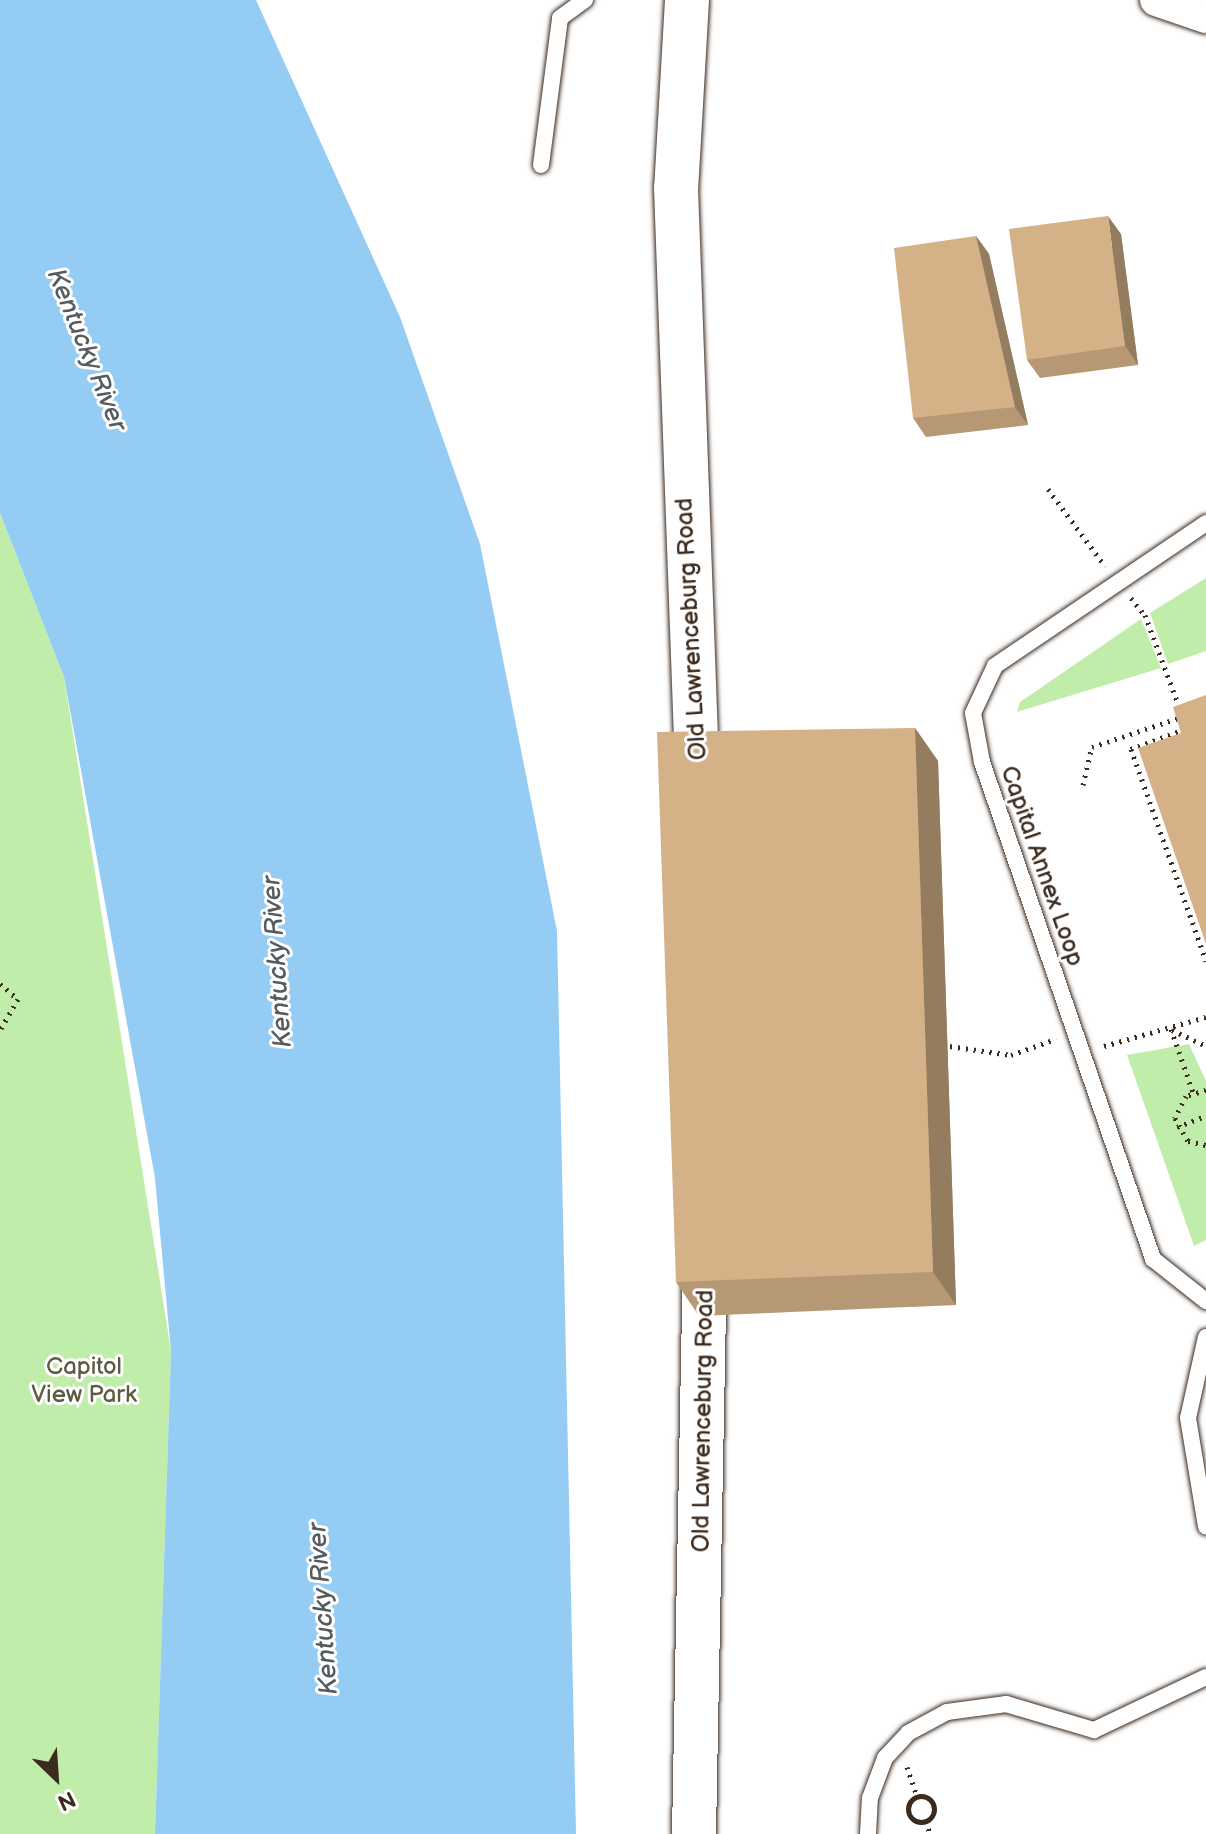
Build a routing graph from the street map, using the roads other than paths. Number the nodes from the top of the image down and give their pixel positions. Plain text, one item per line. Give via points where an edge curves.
1 (585, 0) edge
2 (668, 0) edge
3 (687, 0) edge
4 (1156, 0) edge
5 (1206, 17) edge
6 (541, 165) dead end
7 (1206, 523) edge
8 (699, 834) edge
9 (704, 1210) edge
10 (1206, 1301) edge
11 (1206, 1337) edge
12 (1206, 1527) edge
13 (1206, 1677) edge
14 (694, 1834) edge
15 (868, 1834) edge

1 - 6 lane via 560,18
2 - 3 lane
3 - 8 main road, Old Lawrenceburg Road via 676,188
4 - 5 street
7 - 10 lane, Capital Annex Loop via 995,666 973,713 982,762 1153,1259
9 - 14 main road, Old Lawrenceburg Road
11 - 12 lane via 1188,1418
13 - 15 lane via 1094,1730 1006,1704 947,1712 908,1733 885,1758

